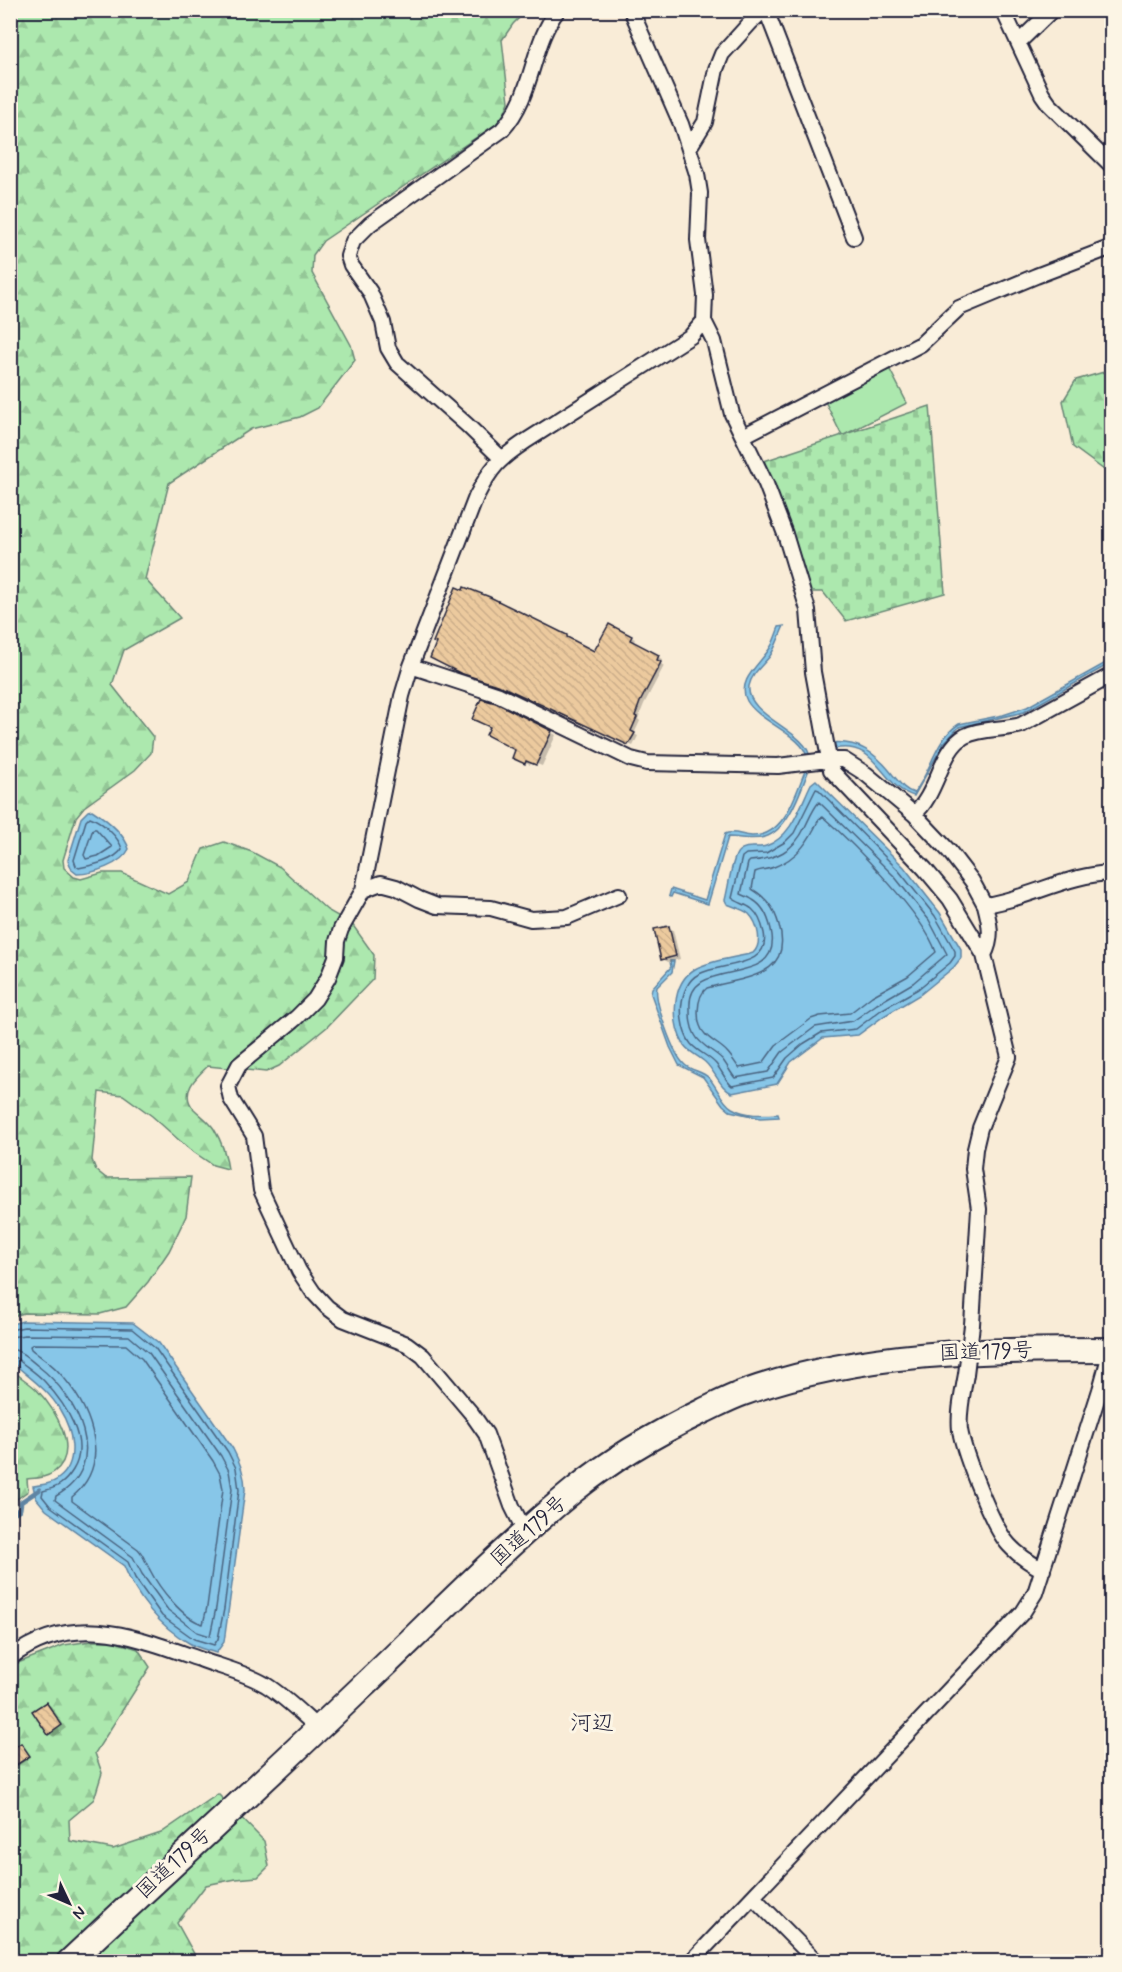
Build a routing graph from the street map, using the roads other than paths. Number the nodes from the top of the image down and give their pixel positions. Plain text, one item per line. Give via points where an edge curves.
1 (558, 10) edge
2 (630, 10) edge
3 (765, 10) edge
4 (1003, 10) edge
5 (1052, 10) edge
6 (1019, 42) junction
7 (689, 148) junction
8 (1112, 166) edge
9 (854, 237) dead end
10 (1112, 247) edge
11 (704, 321) junction
12 (743, 436) junction
13 (501, 458) junction
14 (411, 666) junction
15 (1112, 675) edge
16 (827, 760) junction
17 (914, 814) junction
18 (1112, 873) edge
19 (363, 891) junction
20 (619, 895) dead end
21 (985, 905) junction
22 (984, 955) junction
23 (1111, 1350) edge
24 (525, 1532) junction
25 (1043, 1570) junction
26 (10, 1658) edge
27 (319, 1729) junction
28 (753, 1897) junction
29 (69, 1962) edge
30 (691, 1962) edge
31 (817, 1962) edge

1 - 13 street via 540,44 532,74 512,118 502,130 370,224 353,241 348,255 370,292 383,322 388,348 397,363
2 - 7 street
3 - 7 street via 722,54 705,122
3 - 9 street
4 - 6 street
5 - 6 street
6 - 8 street via 1049,104
7 - 11 street via 700,193 698,240
10 - 12 street via 959,308 921,344
11 - 12 street via 714,341 732,414
11 - 13 street via 691,336
12 - 16 street via 782,526 808,610
13 - 14 street via 488,472 476,497
14 - 16 street via 499,695 647,764 778,766
14 - 19 street
15 - 17 street via 1021,724 964,737 954,747 931,794
16 - 17 street via 844,760 854,765
16 - 22 street via 831,770 950,899
17 - 21 street via 949,851
18 - 21 street via 1093,873
19 - 20 street via 381,883 437,906 491,908 531,919 567,916
19 - 24 street via 341,928 336,957 315,999 239,1065 228,1086 231,1099 254,1136 261,1190 313,1292 343,1319 407,1344 423,1356 486,1434
21 - 22 street via 991,927
22 - 25 street, bridge via 1009,1057 975,1149 979,1209 960,1430 996,1527 1026,1561
23 - 24 highway, 国道179号 via 952,1352 879,1359 812,1372 741,1393 615,1460
23 - 25 street
24 - 27 highway, 国道179号
25 - 28 street via 1023,1612
26 - 27 street via 26,1646 60,1635 88,1630 114,1632 233,1669 280,1694
27 - 29 highway, 国道179号
28 - 30 street
28 - 31 street

